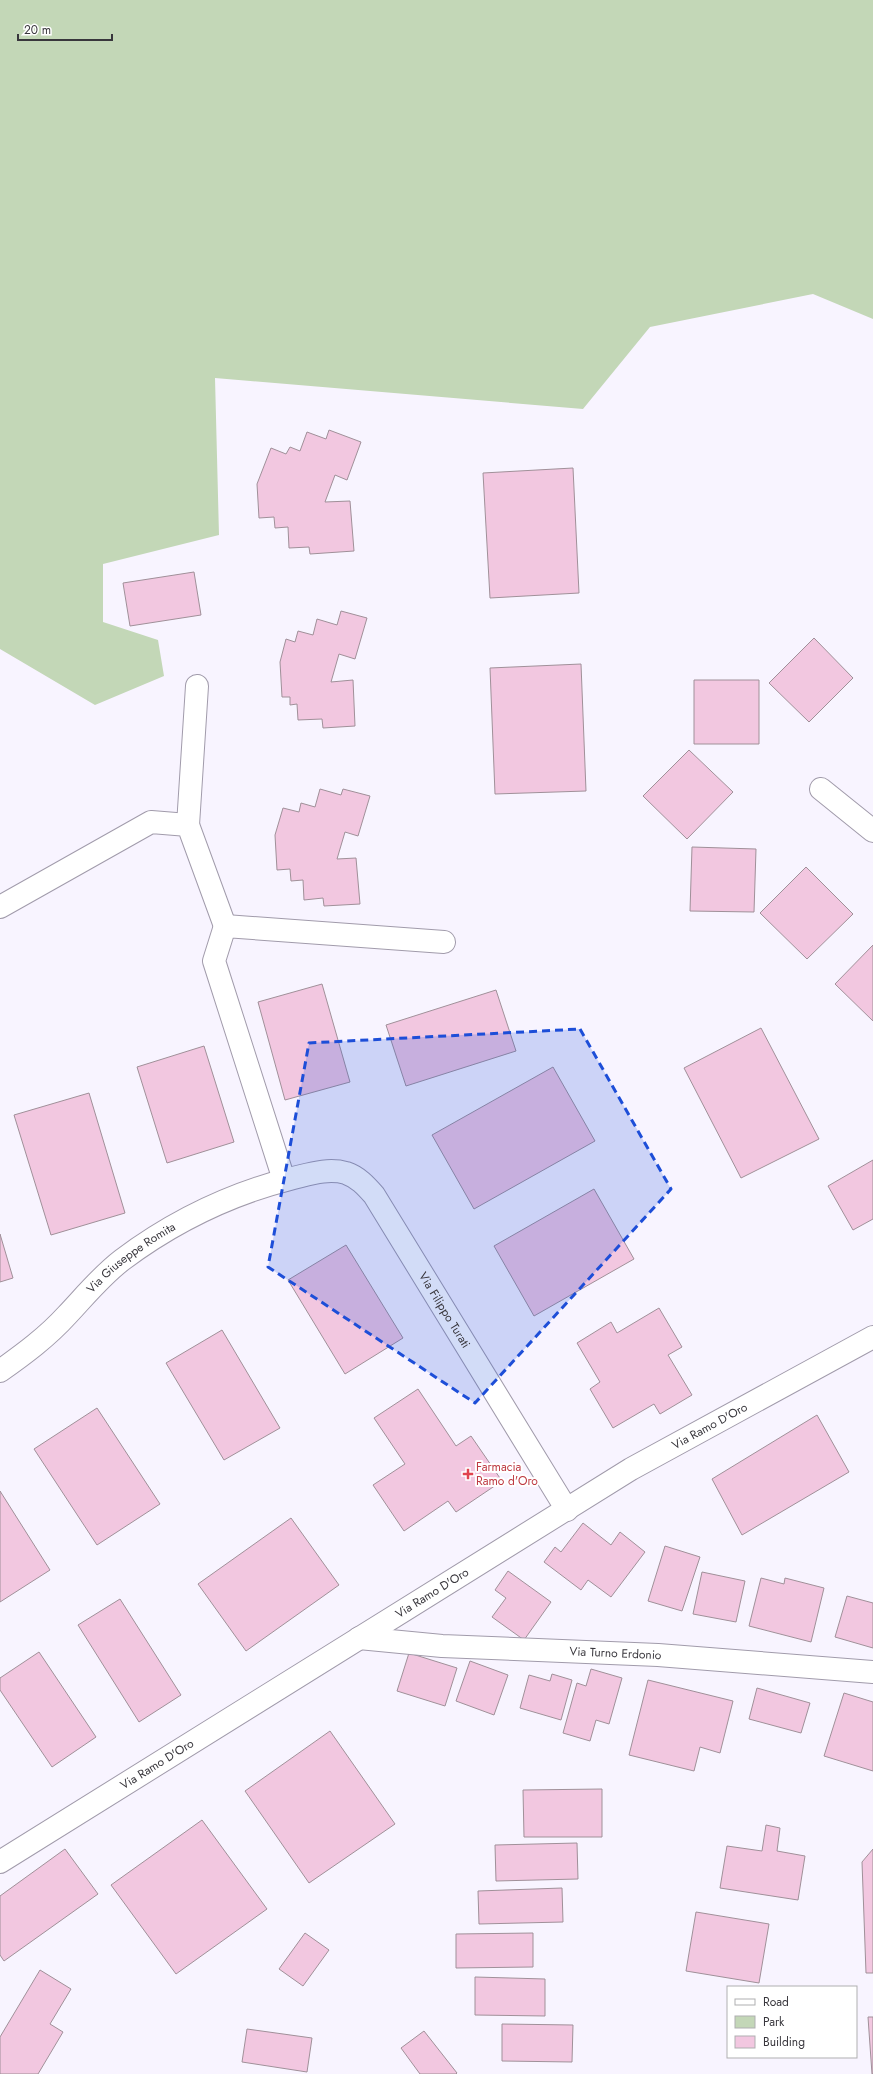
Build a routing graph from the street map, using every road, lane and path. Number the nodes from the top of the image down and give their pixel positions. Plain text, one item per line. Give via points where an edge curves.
1 (198, 686) dead end
2 (821, 789) dead end
3 (188, 825) junction
4 (873, 831) edge
5 (0, 907) edge
6 (225, 926) junction
7 (444, 942) dead end
8 (284, 1180) junction
9 (873, 1337) edge
10 (0, 1371) edge
11 (567, 1510) junction
12 (359, 1638) junction
13 (873, 1672) edge
14 (2, 1855) edge

1 - 3 street
2 - 4 street
3 - 5 street via 151,822
3 - 6 street
6 - 7 street
6 - 8 street via 214,960
8 - 10 street, Via Giuseppe Romita via 215,1204 167,1229 113,1267 85,1293 53,1330
8 - 11 street, Via Filippo Turati via 317,1172 335,1171 352,1176 367,1186
9 - 11 street, Via Ramo D'Oro via 630,1469
11 - 12 street, Via Ramo D'Oro
12 - 13 street, Via Turno Erdonio via 442,1646 666,1656
12 - 14 street, Via Ramo D'Oro

